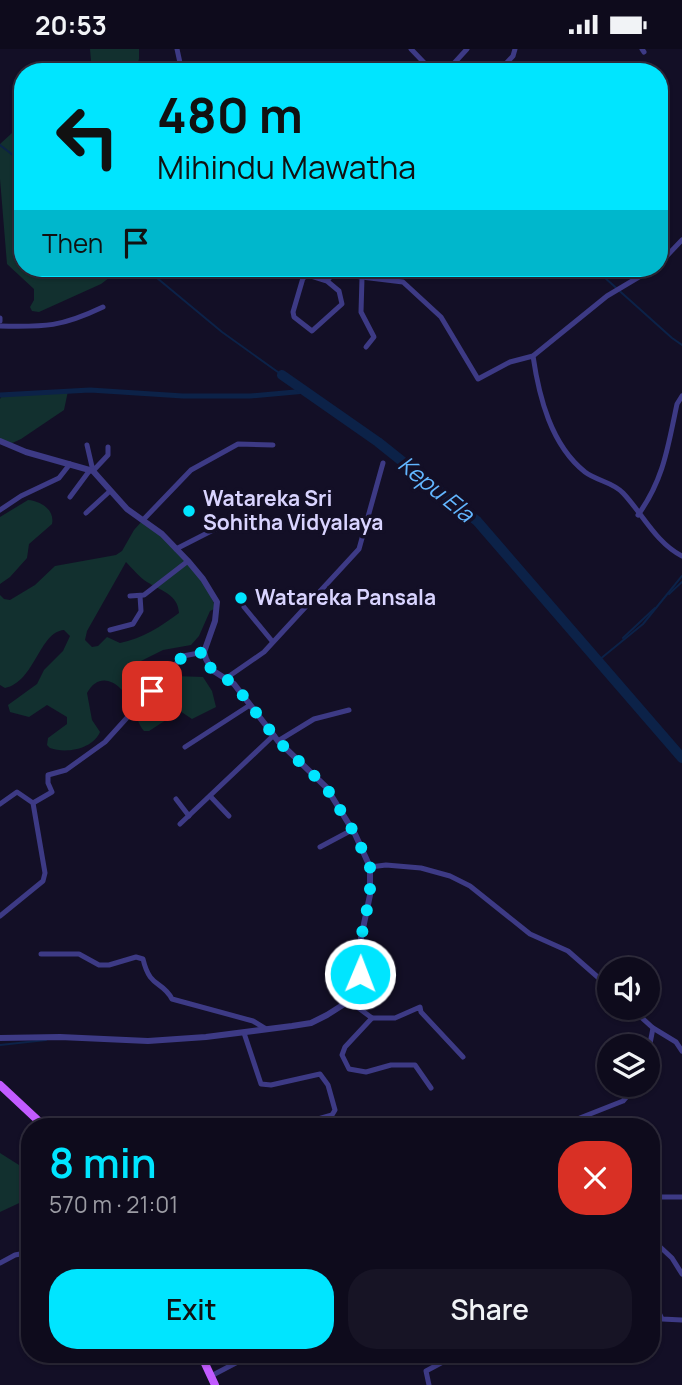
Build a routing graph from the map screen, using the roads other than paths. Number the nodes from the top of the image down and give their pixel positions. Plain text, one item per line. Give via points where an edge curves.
1 (411, 49) edge
2 (467, 49) edge
3 (419, 51) edge
4 (454, 63) edge
5 (682, 240) edge
6 (668, 255) edge
7 (305, 277) edge
8 (314, 277) edge
9 (330, 277) edge
10 (356, 277) edge
11 (639, 277) edge
12 (362, 278) junction
13 (327, 281) junction
14 (103, 307) dead end
15 (0, 322) edge
16 (366, 347) dead end
17 (533, 356) junction
18 (682, 396) edge
19 (0, 441) edge
20 (87, 445) dead end
21 (273, 445) dead end
22 (108, 447) dead end
23 (383, 463) dead end
24 (70, 464) junction
25 (92, 471) junction
26 (110, 491) junction
27 (70, 496) dead end
28 (0, 510) edge
29 (86, 513) dead end
30 (638, 515) junction
31 (143, 520) junction
32 (223, 524) dead end
33 (176, 549) junction
34 (682, 556) edge
35 (188, 561) junction
36 (130, 596) dead end
37 (140, 596) junction
38 (244, 607) dead end
39 (110, 630) dead end
40 (272, 641) junction
41 (205, 652) junction
42 (225, 679) junction
43 (250, 705) junction
44 (349, 710) dead end
45 (276, 738) junction
46 (186, 747) dead end
47 (210, 796) junction
48 (176, 799) dead end
49 (33, 803) junction
50 (0, 804) edge
51 (189, 816) junction
52 (229, 816) dead end
53 (180, 824) dead end
54 (352, 830) junction
55 (320, 847) dead end
56 (370, 867) junction
57 (0, 916) edge
58 (41, 954) dead end
59 (597, 976) edge
60 (349, 1000) junction
61 (372, 1019) junction
62 (645, 1020) edge
63 (653, 1027) junction
64 (266, 1029) junction
65 (244, 1033) junction
66 (652, 1034) edge
67 (0, 1038) edge
68 (682, 1051) edge
69 (463, 1057) dead end
70 (0, 1085) edge
71 (430, 1088) dead end
72 (626, 1097) edge
73 (35, 1118) edge
74 (322, 1118) edge
75 (580, 1118) edge
76 (660, 1197) edge
77 (682, 1197) edge
78 (660, 1247) edge
79 (21, 1254) edge
80 (0, 1263) edge
81 (682, 1274) edge
82 (660, 1316) edge
83 (682, 1320) edge
84 (205, 1363) edge
85 (239, 1363) edge
86 (441, 1363) edge
87 (213, 1381) edge
88 (429, 1385) edge

1 - 3 street
2 - 4 street
5 - 6 street
7 - 13 street via 293,312 312,331 342,304 339,291
8 - 13 street
9 - 13 street
10 - 12 street
11 - 17 street via 607,296
12 - 16 street via 361,312 374,337
12 - 17 street via 403,282 441,317 478,379
14 - 15 street via 48,327
17 - 30 street via 549,421 573,462 618,488
18 - 30 street via 660,478
19 - 24 street
20 - 25 street
21 - 31 street via 238,444 191,470
22 - 25 street via 108,455
23 - 40 street via 359,549
24 - 25 street
24 - 28 street via 59,478
25 - 26 street
25 - 27 street
26 - 29 street
26 - 31 street
30 - 34 street
31 - 33 street
32 - 33 street
33 - 35 street
35 - 37 street
35 - 41 street via 217,601
36 - 37 street
37 - 39 street via 141,611 133,624
38 - 40 street
40 - 42 street via 264,652
41 - 42 street via 212,670
41 - 49 street via 183,656 105,742 66,770 48,775 52,792
42 - 43 street
43 - 45 street
43 - 46 street
44 - 45 street via 314,719
45 - 47 street
45 - 54 street via 326,787
47 - 51 street
47 - 52 street
48 - 51 street
49 - 50 street via 17,792
49 - 57 street via 43,881
51 - 53 street
54 - 55 street
54 - 56 street
56 - 59 street via 421,868 470,885 530,934 568,951
56 - 60 street via 360,974
58 - 64 street via 79,954 99,965 143,959 153,982 172,999 253,1021
60 - 61 street
60 - 64 street via 311,1023
61 - 69 street via 396,1017 420,1007
61 - 71 street via 345,1047 342,1055 349,1069 366,1072 415,1065
62 - 63 street
63 - 66 street
63 - 68 street
64 - 65 street
65 - 67 street via 148,1041
65 - 74 street via 261,1084 320,1074 335,1110
70 - 73 main road
72 - 75 street
76 - 77 street
78 - 81 street
79 - 80 street
82 - 83 street
84 - 87 main road
85 - 87 street
86 - 88 street via 426,1371

